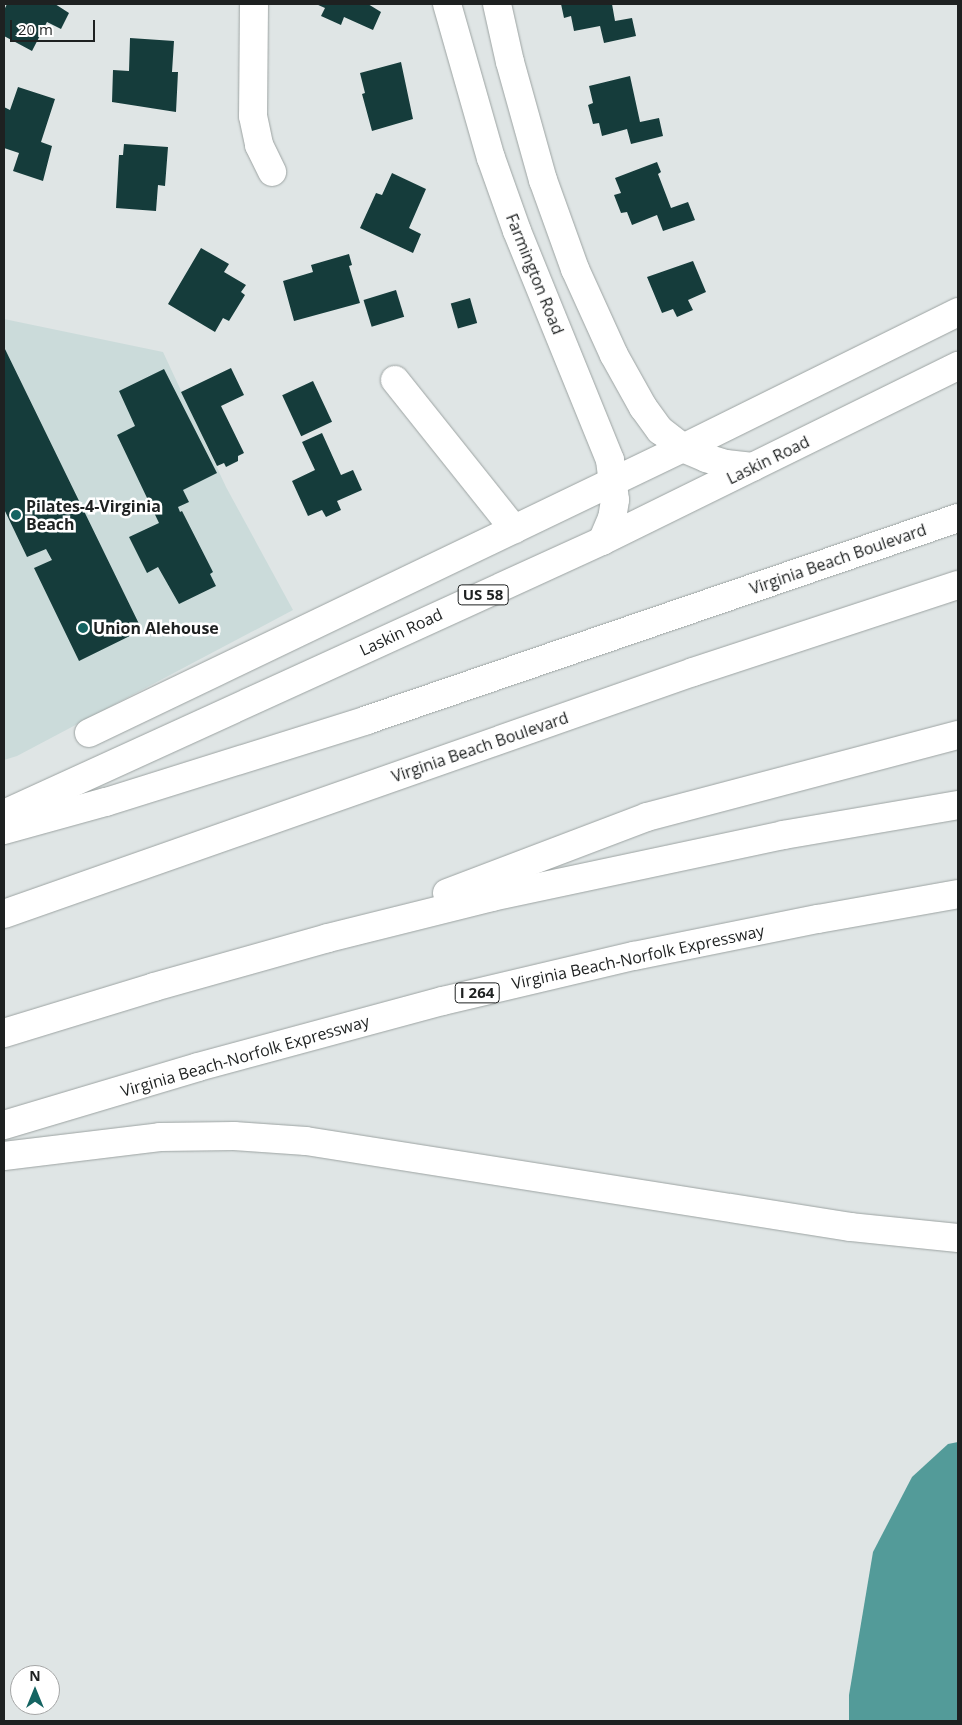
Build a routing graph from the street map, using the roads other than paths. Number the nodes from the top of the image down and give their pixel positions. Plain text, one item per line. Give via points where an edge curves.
1 (254, 4) edge
2 (447, 4) edge
3 (497, 4) edge
4 (272, 172) dead end
5 (958, 312) edge
6 (958, 366) edge
7 (395, 380) dead end
8 (683, 448) junction
9 (753, 467) junction
10 (614, 481) junction
11 (958, 518) edge
12 (514, 529) junction
13 (602, 541) junction
14 (958, 585) edge
15 (89, 733) dead end
16 (958, 735) edge
17 (958, 805) edge
18 (4, 814) edge
19 (4, 830) edge
20 (958, 894) edge
21 (4, 914) edge
22 (328, 938) junction
23 (4, 1033) edge
24 (4, 1125) edge
25 (4, 1156) edge
26 (958, 1238) edge

1 - 4 main road via 253,116 259,145
2 - 10 main road, Farmington Road via 491,158 517,231 610,460
3 - 8 main road via 543,180 576,269 614,356 643,407 660,430
5 - 8 main road
6 - 9 main road, Laskin Road / US 58
7 - 12 main road
8 - 9 main road via 726,464
8 - 10 main road
9 - 13 main road, Laskin Road / US 58
10 - 12 main road
10 - 13 main road, Farmington Road via 612,518
11 - 19 main road, Virginia Beach Boulevard via 367,720 106,802
12 - 15 main road
13 - 18 main road, Laskin Road / US 58
14 - 21 main road, Virginia Beach Boulevard via 694,672
16 - 22 main road via 647,817
17 - 22 main road via 783,834 658,860
20 - 24 main road, Virginia Beach-Norfolk Expressway / I 264 via 634,956 444,1001 198,1067
22 - 23 main road
25 - 26 main road via 160,1137 234,1136 306,1141 850,1227

